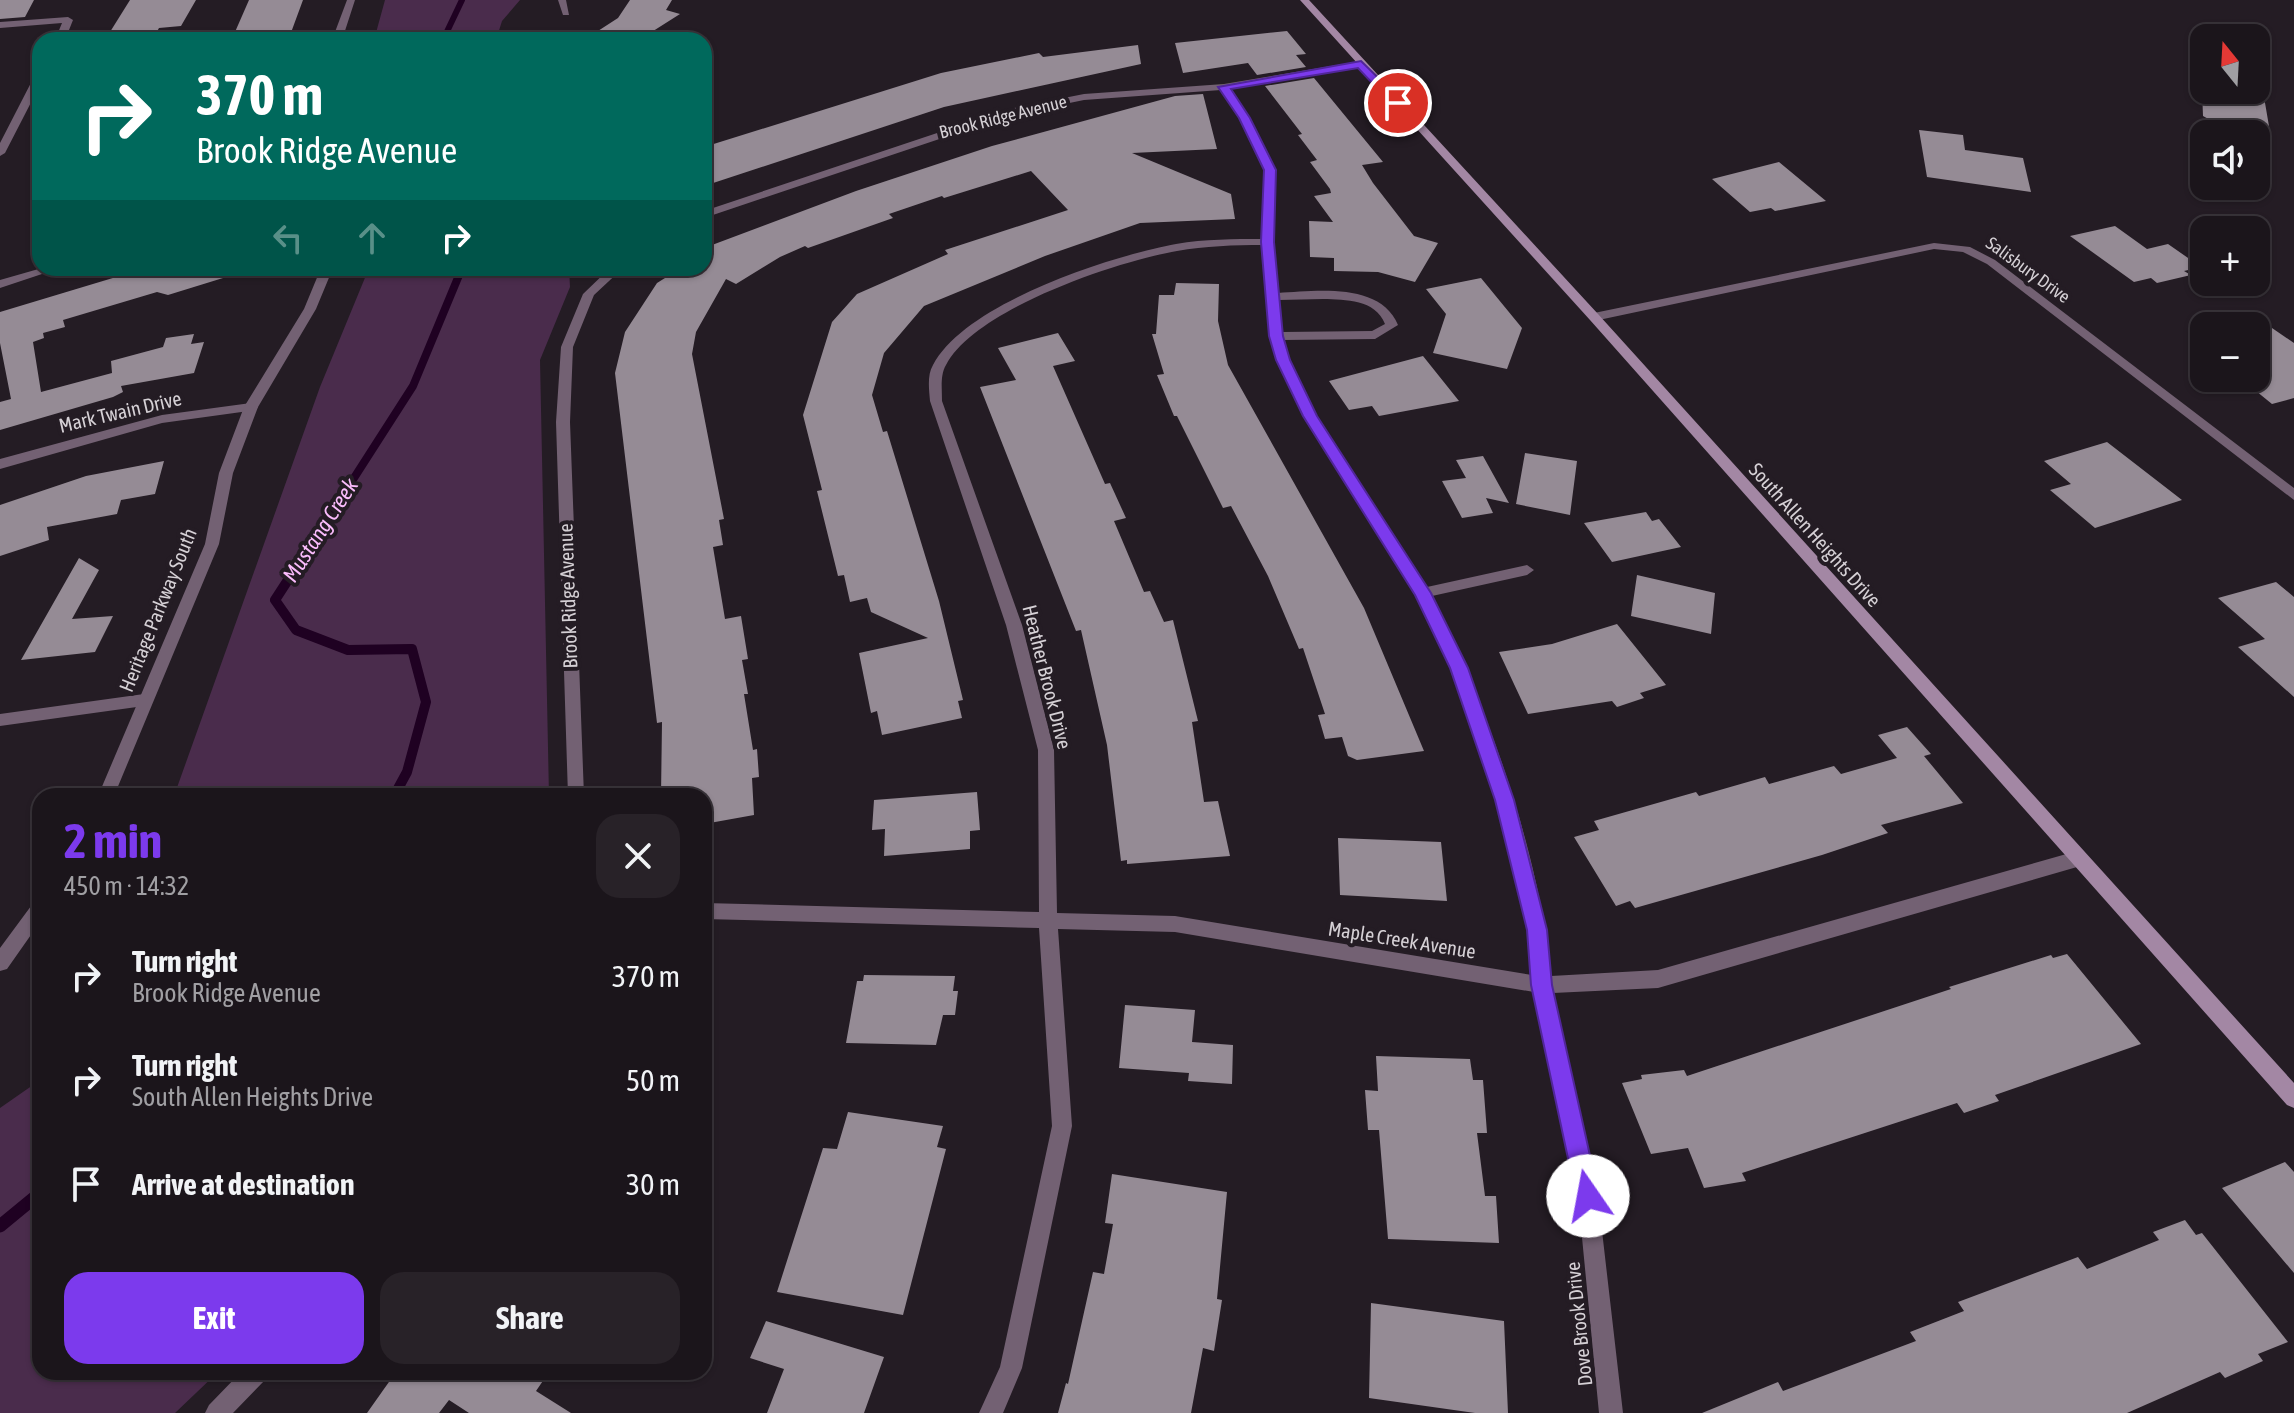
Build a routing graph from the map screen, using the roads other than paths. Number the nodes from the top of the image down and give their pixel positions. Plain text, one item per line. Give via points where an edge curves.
1 (351, 0) edge
2 (562, 0) edge
3 (1304, 0) edge
4 (566, 13) dead end
5 (0, 25) edge
6 (65, 32) edge
7 (340, 32) edge
8 (1361, 64) junction
9 (1224, 87) junction
10 (32, 90) edge
11 (1, 148) edge
12 (712, 212) edge
13 (1268, 242) junction
14 (32, 275) edge
15 (324, 276) edge
16 (608, 276) edge
17 (0, 284) edge
18 (1272, 297) junction
19 (1594, 317) junction
20 (1276, 336) junction
21 (251, 407) junction
22 (0, 464) edge
23 (2294, 495) edge
24 (1527, 570) dead end
25 (1423, 593) junction
26 (144, 700) junction
27 (0, 720) edge
28 (109, 788) edge
29 (576, 788) edge
30 (2077, 859) junction
31 (712, 911) edge
32 (32, 919) edge
33 (1048, 921) junction
34 (0, 963) edge
35 (1542, 985) junction
36 (2294, 1098) edge
37 (249, 1380) edge
38 (217, 1413) edge
39 (991, 1413) edge
40 (1611, 1413) edge

1 - 7 street
2 - 4 street
3 - 8 main road, South Allen Heights Drive
5 - 6 street via 64,18 70,22
8 - 9 street, Brook Ridge Avenue
8 - 19 main road, South Allen Heights Drive
9 - 12 street, Brook Ridge Avenue via 1084,97 1009,112
9 - 13 street, Dove Brook Drive via 1267,160
10 - 11 street
13 - 18 street, Dove Brook Drive
13 - 33 street, Heather Brook Drive via 1183,246 1101,269 970,328 939,365 936,401 1014,625 1046,750
14 - 17 street
15 - 21 street, Heritage Parkway South via 310,309
16 - 29 street, Brook Ridge Avenue via 589,294 567,347 563,453
18 - 20 street, Dove Brook Drive
18 - 20 street via 1326,295 1381,304 1391,314 1392,325 1375,335
19 - 23 street, Salisbury Drive via 1934,246 1966,249 2004,271
19 - 30 main road, South Allen Heights Drive
20 - 25 street, Dove Brook Drive via 1310,416
21 - 22 street, Mark Twain Drive via 162,419
21 - 26 street, Heritage Parkway South via 226,473 212,544
24 - 25 street
25 - 35 street, Dove Brook Drive via 1459,668 1505,800 1537,930
26 - 27 street
26 - 28 street, Heritage Parkway South
30 - 35 street, Maple Creek Avenue via 1658,979
30 - 36 main road, South Allen Heights Drive
31 - 33 street, Maple Creek Avenue
32 - 34 street
33 - 35 street, Maple Creek Avenue via 1175,924
33 - 39 street, Heather Brook Drive via 1062,1126 1011,1368
35 - 40 street, Dove Brook Drive via 1588,1196
37 - 38 street

